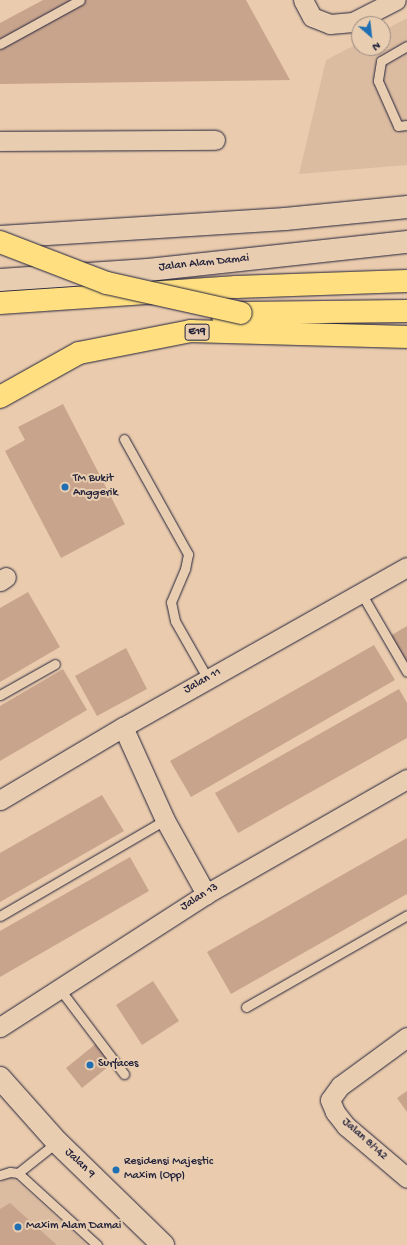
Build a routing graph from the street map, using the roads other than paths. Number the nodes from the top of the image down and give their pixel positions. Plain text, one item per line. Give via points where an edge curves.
1 (80, 0) edge
2 (303, 0) edge
3 (396, 0) edge
4 (0, 44) edge
5 (407, 46) edge
6 (407, 125) edge
7 (215, 140) dead end
8 (0, 141) edge
9 (407, 207) edge
10 (3, 236) edge
11 (407, 242) edge
12 (3, 281) edge
13 (407, 281) edge
14 (0, 303) edge
15 (407, 311) edge
16 (242, 313) junction
17 (366, 336) junction
18 (407, 337) edge
19 (407, 348) edge
20 (0, 382) edge
21 (0, 397) edge
22 (124, 439) dead end
23 (407, 567) edge
24 (361, 593) junction
25 (55, 664) dead end
26 (407, 672) edge
27 (208, 679) junction
28 (0, 695) edge
29 (123, 727) junction
30 (407, 779) edge
31 (0, 800) edge
32 (164, 820) junction
33 (206, 894) junction
34 (407, 915) edge
35 (0, 916) edge
36 (59, 988) junction
37 (246, 1007) dead end
38 (0, 1027) edge
39 (407, 1037) edge
40 (124, 1074) dead end
41 (0, 1078) edge
42 (57, 1142) junction
43 (18, 1173) junction
44 (0, 1175) edge
45 (407, 1178) edge
46 (136, 1218) junction
47 (97, 1245) edge
48 (146, 1245) edge
49 (163, 1245) edge

1 - 4 lane
2 - 3 street via 312,17 330,24 353,22
5 - 6 lane via 381,60 378,81 398,126
7 - 8 street
9 - 10 main road via 285,219
10 - 16 highway, bridge via 107,283
11 - 12 main road, Jalan Alam Damai via 148,270
13 - 14 highway, bridge via 236,287
15 - 16 highway, E19
16 - 20 highway, E19 via 80,340
17 - 18 highway, E19
17 - 19 highway
17 - 21 highway, E19 via 191,332 79,353
22 - 27 lane via 188,554 186,570 171,602 175,621
23 - 24 street, Jalan 11
24 - 26 lane
24 - 27 street, Jalan 11
25 - 28 lane
27 - 29 street, Jalan 11
29 - 31 street, Jalan 11
29 - 32 street
30 - 33 street, Jalan 13
32 - 33 street
32 - 35 lane
33 - 36 street, Jalan 13
34 - 37 lane
36 - 38 street, Jalan 13
36 - 40 lane
39 - 45 street, Jalan 8/142 via 340,1086 330,1100 335,1112 346,1126
41 - 42 main road, Jalan 9
42 - 43 lane
42 - 46 main road, Jalan 9
43 - 44 lane
43 - 47 lane
46 - 48 main road
46 - 49 main road, Jalan 9

